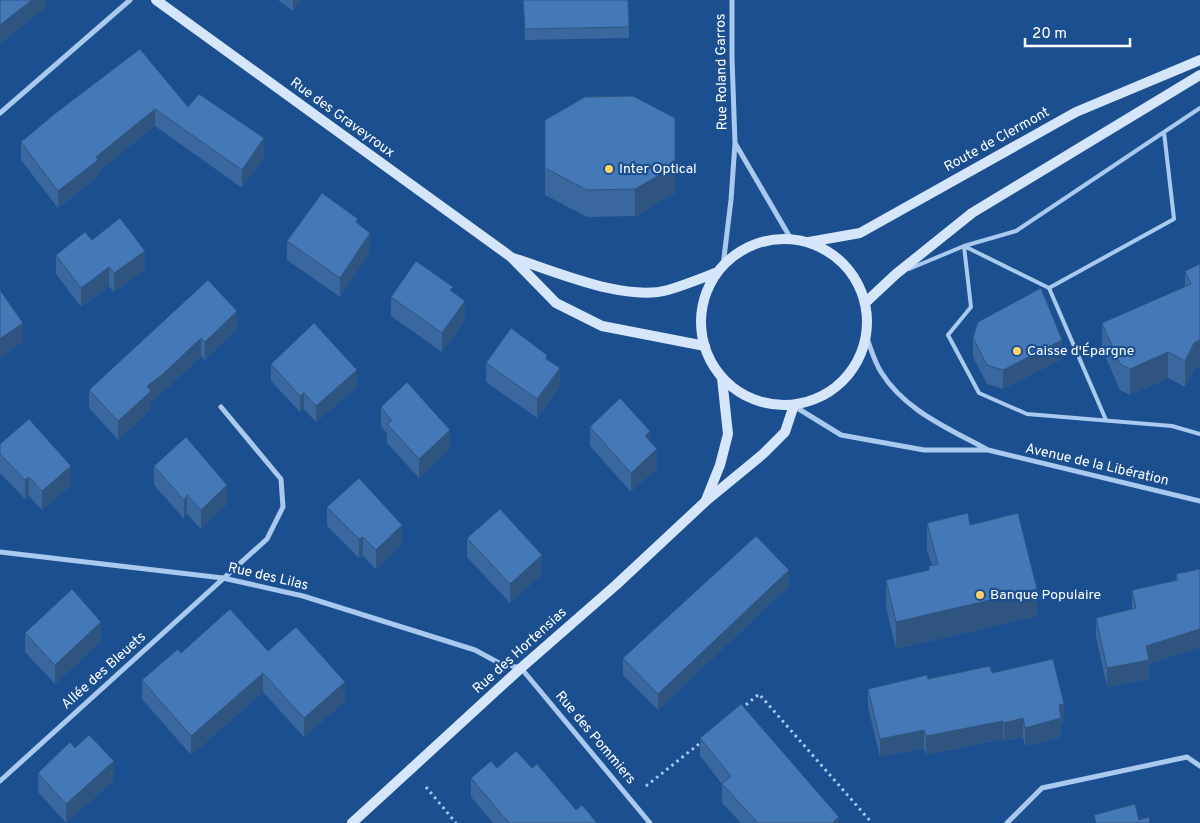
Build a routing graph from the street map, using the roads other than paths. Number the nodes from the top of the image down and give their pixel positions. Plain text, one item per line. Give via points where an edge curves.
1 (130, 0) edge
2 (156, 0) edge
3 (732, 0) edge
4 (1200, 60) edge
5 (1200, 75) edge
6 (1200, 108) edge
7 (0, 113) edge
8 (1164, 132) junction
9 (735, 143) junction
10 (791, 239) junction
11 (809, 242) junction
12 (964, 246) junction
13 (511, 257) junction
14 (721, 269) junction
15 (896, 274) junction
16 (1048, 288) junction
17 (865, 303) junction
18 (866, 336) junction
19 (705, 346) junction
20 (722, 378) junction
21 (794, 405) junction
22 (221, 407) dead end
23 (1106, 420) junction
24 (1200, 434) edge
25 (988, 450) junction
26 (706, 501) junction
27 (1200, 501) edge
28 (0, 552) edge
29 (223, 578) junction
30 (522, 668) junction
31 (1200, 766) edge
32 (0, 781) edge
33 (352, 823) edge
34 (650, 823) edge
35 (1007, 823) edge

1 - 7 street
2 - 13 main road, Rue des Graveyroux
3 - 9 street, Rue Roland Garros
4 - 11 main road, Route de Clermont via 1076,112 860,232
5 - 15 main road via 972,213
6 - 8 lane
8 - 12 lane via 1016,231
8 - 16 lane via 1174,219
9 - 10 street, Rue Roland Garros
9 - 14 street, Rue Roland Garros
10 - 11 main road
10 - 14 main road via 766,241 742,250
11 - 17 main road via 834,255 854,276
12 - 15 lane
12 - 16 lane
12 - 23 lane via 971,307 948,335 978,393 1027,414
13 - 14 main road, Rue des Graveyroux via 606,288 639,292 667,290
13 - 19 main road, Rue des Graveyroux via 556,303 602,326
14 - 19 main road via 706,295 701,320
15 - 17 main road
16 - 23 lane
17 - 18 main road
18 - 21 main road via 858,361 842,383 820,398
18 - 25 street, Avenue de la Libération via 882,374 912,408
19 - 20 main road
20 - 21 main road via 742,394 768,404
20 - 26 main road, Rue des Hortensias via 728,434
21 - 25 street, Avenue de la Libération via 841,435 924,450
21 - 26 main road, Rue des Hortensias via 785,432
22 - 29 street, Allée des Bleuets via 282,479 283,507 267,539
23 - 24 lane via 1172,426
25 - 27 street, Avenue de la Libération
26 - 30 main road, Rue des Hortensias
28 - 29 street, Rue des Lilas
29 - 30 street, Rue des Lilas via 303,596 476,650 499,663
29 - 32 street, Allée des Bleuets
30 - 33 main road, Rue des Hortensias
30 - 34 street, Rue des Pommiers
31 - 35 street via 1187,757 1042,788

